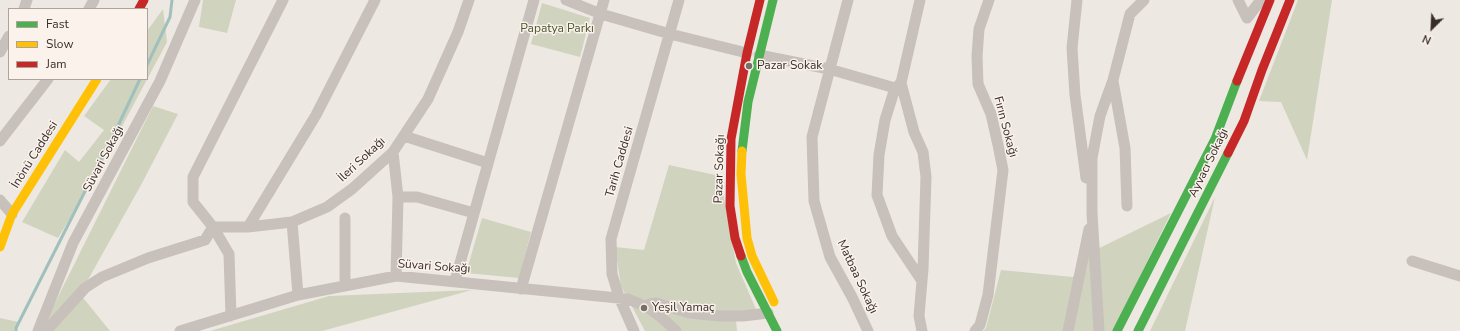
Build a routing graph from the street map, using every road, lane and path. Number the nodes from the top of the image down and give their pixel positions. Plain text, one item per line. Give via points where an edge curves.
1 (195, 0) edge
2 (283, 0) edge
3 (375, 0) edge
4 (469, 0) edge
5 (534, 0) edge
6 (566, 0) edge
7 (604, 0) edge
8 (679, 0) edge
9 (760, 0) edge
10 (773, 0) edge
11 (848, 0) edge
12 (920, 0) edge
13 (989, 0) edge
14 (1078, 0) edge
15 (1144, 0) edge
16 (1238, 0) edge
17 (1261, 0) edge
18 (1270, 0) edge
19 (1290, 0) edge
20 (601, 14) junction
21 (670, 34) junction
22 (8, 38) edge
23 (0, 52) edge
24 (747, 53) junction
25 (759, 55) junction
26 (830, 69) junction
27 (47, 80) edge
28 (96, 80) edge
29 (1113, 80) junction
30 (898, 86) junction
31 (404, 136) junction
32 (0, 141) edge
33 (394, 152) junction
34 (488, 163) junction
35 (398, 197) junction
36 (0, 200) edge
37 (1127, 206) dead end
38 (474, 213) junction
39 (1092, 213) junction
40 (12, 214) junction
41 (345, 218) dead end
42 (292, 222) junction
43 (213, 227) junction
44 (248, 227) junction
45 (0, 247) edge
46 (1412, 261) dead end
47 (396, 276) junction
48 (1460, 276) edge
49 (455, 281) junction
50 (922, 281) junction
51 (345, 286) junction
52 (521, 289) junction
53 (298, 295) junction
54 (619, 297) junction
55 (648, 307) junction
56 (773, 312) junction
57 (231, 316) junction
58 (783, 329) edge
59 (38, 331) edge
60 (46, 331) edge
61 (180, 331) edge
62 (634, 331) edge
63 (676, 331) edge
64 (868, 331) edge
65 (922, 331) edge
66 (975, 331) edge
67 (1068, 331) edge
68 (1098, 331) edge
69 (1117, 331) edge
70 (1138, 331) edge

1 - 59 street, Süvari Sokağı via 160,81 73,243
2 - 43 street via 194,177 193,202
3 - 44 street via 316,115
4 - 31 street, İleri Sokağı via 428,100
5 - 34 street
6 - 20 street
7 - 20 street
8 - 21 street, Tarih Caddesi
9 - 24 main road, Pazar Sokağı
10 - 25 main road, Pazar Sokağı
11 - 26 street, Matbaa Sokağı
12 - 30 street
13 - 66 street, Fırın Sokağı via 979,29 978,84 991,114 1003,170 988,295 980,325
14 - 39 street via 1072,48 1075,95
15 - 29 street via 1130,14
16 - 17 street via 1248,18
18 - 69 main road via 1215,139
19 - 70 main road, Ayvacı Sokağı via 1244,121
20 - 21 street
20 - 52 street
21 - 24 street
21 - 54 street, Tarih Caddesi via 611,239 612,274
22 - 23 street
24 - 56 main road, Pazar Sokağı via 731,139 730,206 735,238 747,272
25 - 26 street
25 - 56 main road, Pazar Sokağı via 748,102 741,174 747,238
26 - 30 street
26 - 64 street, Matbaa Sokağı via 812,137 814,202 830,257
27 - 32 street
28 - 40 main road, İnönü Caddesi
29 - 37 street via 1124,148
29 - 39 street via 1100,116 1092,158
30 - 50 street via 922,152 926,177
30 - 50 street via 885,120 879,155 877,194 892,236
31 - 33 street, İleri Sokağı
31 - 34 street
33 - 35 street
33 - 42 street, İleri Sokağı via 327,207
34 - 38 street
35 - 38 street via 417,197
35 - 47 street
36 - 40 street
38 - 49 street
39 - 67 street
39 - 68 street
40 - 45 main road, İnönü Caddesi
41 - 51 street
42 - 44 street, İleri Sokağı
42 - 53 street
43 - 44 street, İleri Sokağı
43 - 57 street via 229,254
43 - 60 street via 205,240 102,276 85,288
46 - 48 street
47 - 49 street, Süvari Sokağı
47 - 51 street, Süvari Sokağı
49 - 52 street, Süvari Sokağı
50 - 65 street via 918,316
51 - 53 street, Süvari Sokağı
52 - 54 street, Süvari Sokağı
53 - 57 street, Süvari Sokağı
54 - 55 street, Süvari Sokağı
54 - 62 street, Tarih Caddesi
55 - 56 street via 656,303 690,313 720,316
55 - 63 street
56 - 58 main road, Pazar Sokağı
57 - 61 street, Süvari Sokağı

